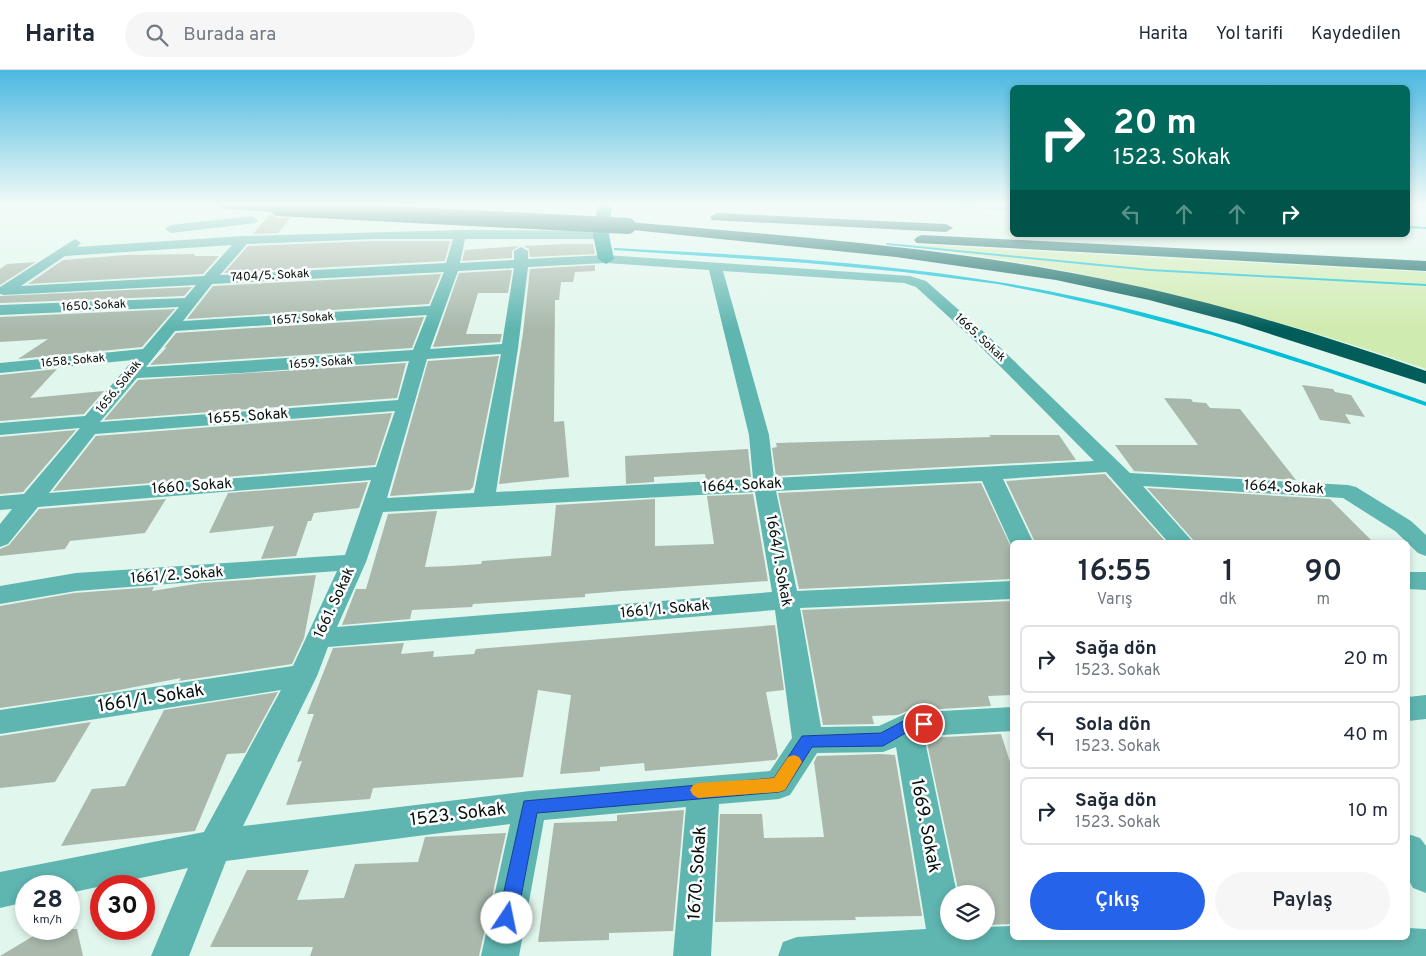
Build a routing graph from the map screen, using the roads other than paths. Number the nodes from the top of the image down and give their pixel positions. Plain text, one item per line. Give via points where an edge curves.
1 (71, 246) edge
2 (148, 246) edge
3 (237, 246) edge
4 (457, 246) edge
5 (522, 246) edge
6 (603, 246) edge
7 (855, 246) edge
8 (1094, 246) edge
9 (1328, 246) edge
10 (1426, 251) edge
11 (63, 252) junction
12 (606, 259) junction
13 (521, 264) junction
14 (715, 266) junction
15 (1426, 266) edge
16 (452, 268) junction
17 (208, 279) junction
18 (2, 292) edge
19 (189, 302) junction
20 (0, 310) edge
21 (436, 310) junction
22 (170, 327) junction
23 (510, 348) junction
24 (146, 354) junction
25 (419, 356) junction
26 (0, 368) edge
27 (132, 373) junction
28 (1426, 378) edge
29 (406, 405) junction
30 (90, 425) junction
31 (0, 429) edge
32 (1116, 472) junction
33 (384, 473) junction
34 (990, 475) junction
35 (764, 485) junction
36 (484, 499) junction
37 (32, 500) junction
38 (0, 503) edge
39 (374, 506) junction
40 (0, 538) edge
41 (1020, 540) edge
42 (1179, 540) edge
43 (1426, 548) edge
44 (354, 562) junction
45 (1410, 581) edge
46 (1426, 581) edge
47 (1010, 590) edge
48 (0, 595) edge
49 (786, 600) junction
50 (318, 638) junction
51 (303, 676) junction
52 (1426, 707) edge
53 (1410, 709) edge
54 (1010, 718) edge
55 (0, 722) edge
56 (907, 725) junction
57 (808, 740) junction
58 (704, 790) junction
59 (530, 806) junction
60 (215, 846) junction
61 (1410, 853) edge
62 (1426, 876) edge
63 (0, 890) edge
64 (1199, 945) edge
65 (1426, 948) edge
66 (949, 952) edge
67 (170, 956) edge
68 (500, 956) edge
69 (692, 956) edge
70 (798, 956) edge

1 - 11 street
2 - 11 street
3 - 17 street, 1656. Sokak
4 - 16 street, 1661. Sokak
5 - 13 street
6 - 12 street
7 - 28 highway via 1055,275 1151,295 1247,320
8 - 15 highway
9 - 10 highway
11 - 18 street
12 - 13 street, 7404/5. Sokak
12 - 14 street, 7404/5. Sokak
13 - 16 street, 7404/5. Sokak
13 - 23 street
14 - 32 street, 1665. Sokak via 905,279 921,284
14 - 35 street, 1664/1. Sokak via 759,435
16 - 17 street, 7404/5. Sokak
16 - 21 street, 1661. Sokak
17 - 18 street, 7404/5. Sokak
17 - 19 street, 1656. Sokak
19 - 20 street, 1650. Sokak
19 - 22 street, 1656. Sokak
21 - 22 street, 1657. Sokak
21 - 25 street, 1661. Sokak
22 - 24 street, 1656. Sokak
23 - 25 street, 1659. Sokak
23 - 36 street
24 - 26 street, 1658. Sokak
24 - 27 street, 1656. Sokak
25 - 27 street, 1659. Sokak
25 - 29 street, 1661. Sokak
27 - 30 street, 1656. Sokak
29 - 30 street, 1655. Sokak
29 - 33 street, 1661. Sokak
30 - 31 street, 1655. Sokak
30 - 37 street, 1656. Sokak
32 - 34 street, 1664. Sokak
32 - 42 street, 1665. Sokak
32 - 43 street, 1664. Sokak via 1348,492 1403,526
33 - 37 street, 1660. Sokak
33 - 39 street, 1661. Sokak
34 - 35 street, 1664. Sokak
34 - 41 street
35 - 36 street, 1664. Sokak
35 - 49 street, 1664/1. Sokak
36 - 39 street, 1664. Sokak
37 - 38 street, 1660. Sokak
37 - 40 street, 1656. Sokak
39 - 44 street, 1661. Sokak
44 - 48 street, 1661/2. Sokak via 76,582
44 - 50 street, 1661. Sokak
45 - 46 street
47 - 49 street, 1661/1. Sokak
49 - 50 street, 1661/1. Sokak
49 - 57 street, 1664/1. Sokak
50 - 51 street, 1661. Sokak
51 - 55 street, 1661/1. Sokak
51 - 60 street, 1661. Sokak
52 - 53 street
54 - 56 street
56 - 57 street via 883,739
56 - 66 street, 1669. Sokak
57 - 58 street, 1523. Sokak via 779,785
58 - 59 street, 1523. Sokak
58 - 69 street, 1670. Sokak
59 - 60 street, 1523. Sokak
59 - 68 street
60 - 63 street, 1523. Sokak
60 - 67 street, 1661. Sokak
61 - 62 street
64 - 65 street
64 - 66 street
66 - 70 street

